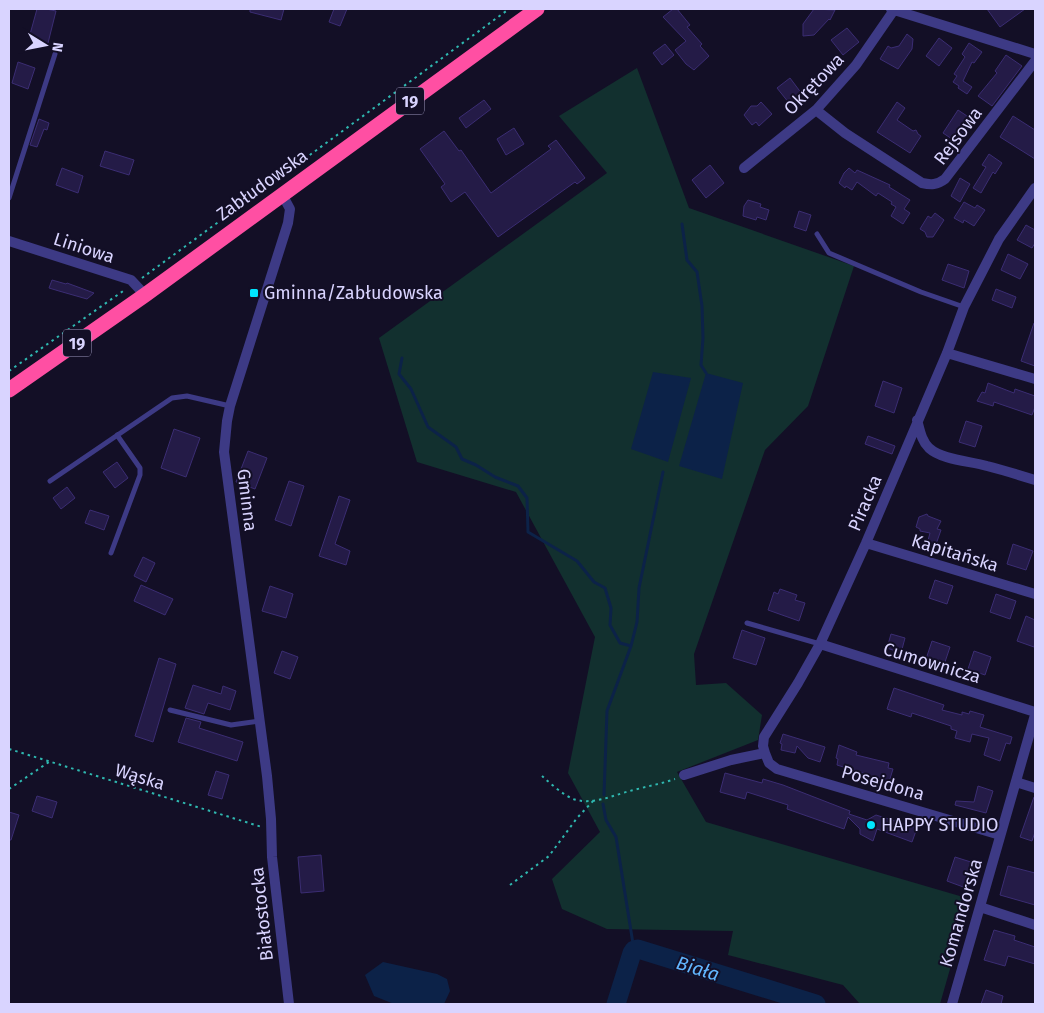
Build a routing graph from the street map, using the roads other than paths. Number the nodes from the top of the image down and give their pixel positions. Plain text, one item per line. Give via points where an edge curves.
1 (537, 9) edge
2 (892, 9) edge
3 (55, 54) dead end
4 (1035, 54) edge
5 (1035, 61) edge
6 (816, 110) junction
7 (744, 168) dead end
8 (1035, 188) edge
9 (282, 194) junction
10 (9, 198) edge
11 (817, 234) dead end
12 (9, 241) edge
13 (144, 295) junction
14 (964, 306) junction
15 (947, 352) junction
16 (1035, 379) edge
17 (9, 390) edge
18 (230, 406) junction
19 (917, 420) junction
20 (117, 436) junction
21 (1035, 480) edge
22 (50, 481) dead end
23 (866, 543) junction
24 (111, 553) dead end
25 (1035, 594) edge
26 (747, 623) dead end
27 (820, 644) junction
28 (170, 710) dead end
29 (1035, 713) edge
30 (259, 721) junction
31 (765, 754) junction
32 (684, 775) road end
33 (1016, 782) junction
34 (1035, 788) edge
35 (268, 823) joint
36 (1000, 835) junction
37 (980, 907) junction
38 (1035, 925) edge
39 (289, 1004) edge
40 (952, 1004) edge

1 - 9 highway, Zabłudowska / 19
2 - 4 street
2 - 6 street, Okrętowa via 856,65
3 - 10 lane
5 - 6 street, Rejsowa via 938,184 922,183
6 - 7 street, Okrętowa
8 - 14 street, Piracka via 999,239
9 - 13 highway, Zabłudowska / 19
9 - 18 street, Gminna via 290,209 288,223
11 - 14 lane via 829,253 920,292
12 - 13 street, Liniowa via 131,280
13 - 17 highway, Zabłudowska / 19
14 - 15 street, Piracka
15 - 16 street
15 - 19 street, Piracka
18 - 20 lane via 187,396 172,398
18 - 30 street, Gminna via 224,452
19 - 21 street via 921,438 934,452
19 - 23 street, Piracka
20 - 22 lane
20 - 24 lane via 140,468 140,475
23 - 25 street, Kapitańska
23 - 27 street, Piracka
26 - 27 lane
27 - 29 street, Cumownicza
27 - 31 street, Piracka via 764,737
28 - 30 lane via 231,725
29 - 33 street, Komandorska
30 - 35 street, Gminna
31 - 32 street via 731,760
31 - 36 street, Posejdona via 777,769
33 - 34 street
33 - 36 street, Komandorska
35 - 39 street, Białostocka
36 - 37 street, Komandorska
37 - 38 street
37 - 40 street, Komandorska

